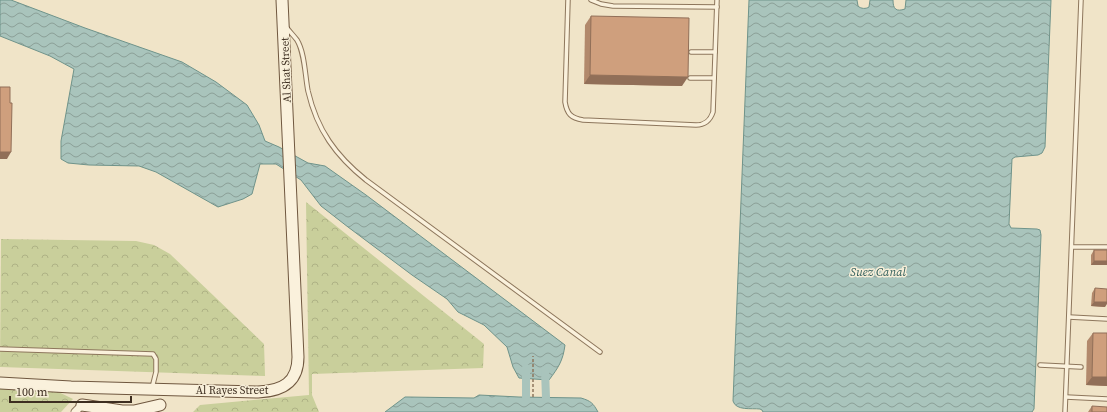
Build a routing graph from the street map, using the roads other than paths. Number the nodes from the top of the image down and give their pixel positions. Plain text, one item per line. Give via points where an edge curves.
1 (282, 0) edge
2 (568, 0) edge
3 (591, 0) edge
4 (717, 0) edge
5 (1081, 0) edge
6 (717, 7) junction
7 (284, 24) junction
8 (691, 52) dead end
9 (715, 52) junction
10 (690, 78) edge
11 (714, 78) junction
12 (289, 140) joint
13 (1072, 247) junction
14 (1107, 247) edge
15 (1069, 317) junction
16 (1107, 319) edge
17 (0, 349) edge
18 (600, 352) dead end
19 (1040, 365) dead end
20 (1067, 366) junction
21 (1081, 367) dead end
22 (0, 383) edge
23 (71, 387) junction
24 (152, 389) junction
25 (180, 390) junction
26 (1066, 397) junction
27 (1107, 399) edge
28 (157, 409) edge
29 (82, 410) edge
30 (1065, 412) edge

1 - 7 street, Al Shat Street
2 - 11 lane via 565,102 570,114 576,118 702,125 711,118 713,112
3 - 6 lane via 613,6
4 - 6 lane
5 - 13 lane
6 - 9 lane
7 - 12 street, Al Shat Street
7 - 18 lane via 298,40 311,102 320,126 329,142 351,168
8 - 9 lane
9 - 11 lane
10 - 11 lane
12 - 25 street, Al Rayes Street via 298,353 296,373 285,385 270,391
13 - 14 lane
13 - 15 lane
15 - 16 lane
15 - 20 lane
17 - 24 lane via 153,354 156,359 156,372
19 - 20 lane
20 - 21 lane
20 - 26 lane
22 - 23 street, Al Rayes Street
23 - 24 street, Al Rayes Street
23 - 29 street
24 - 25 street, Al Rayes Street
25 - 28 street via 165,399
26 - 27 lane
26 - 30 lane
28 - 29 street

